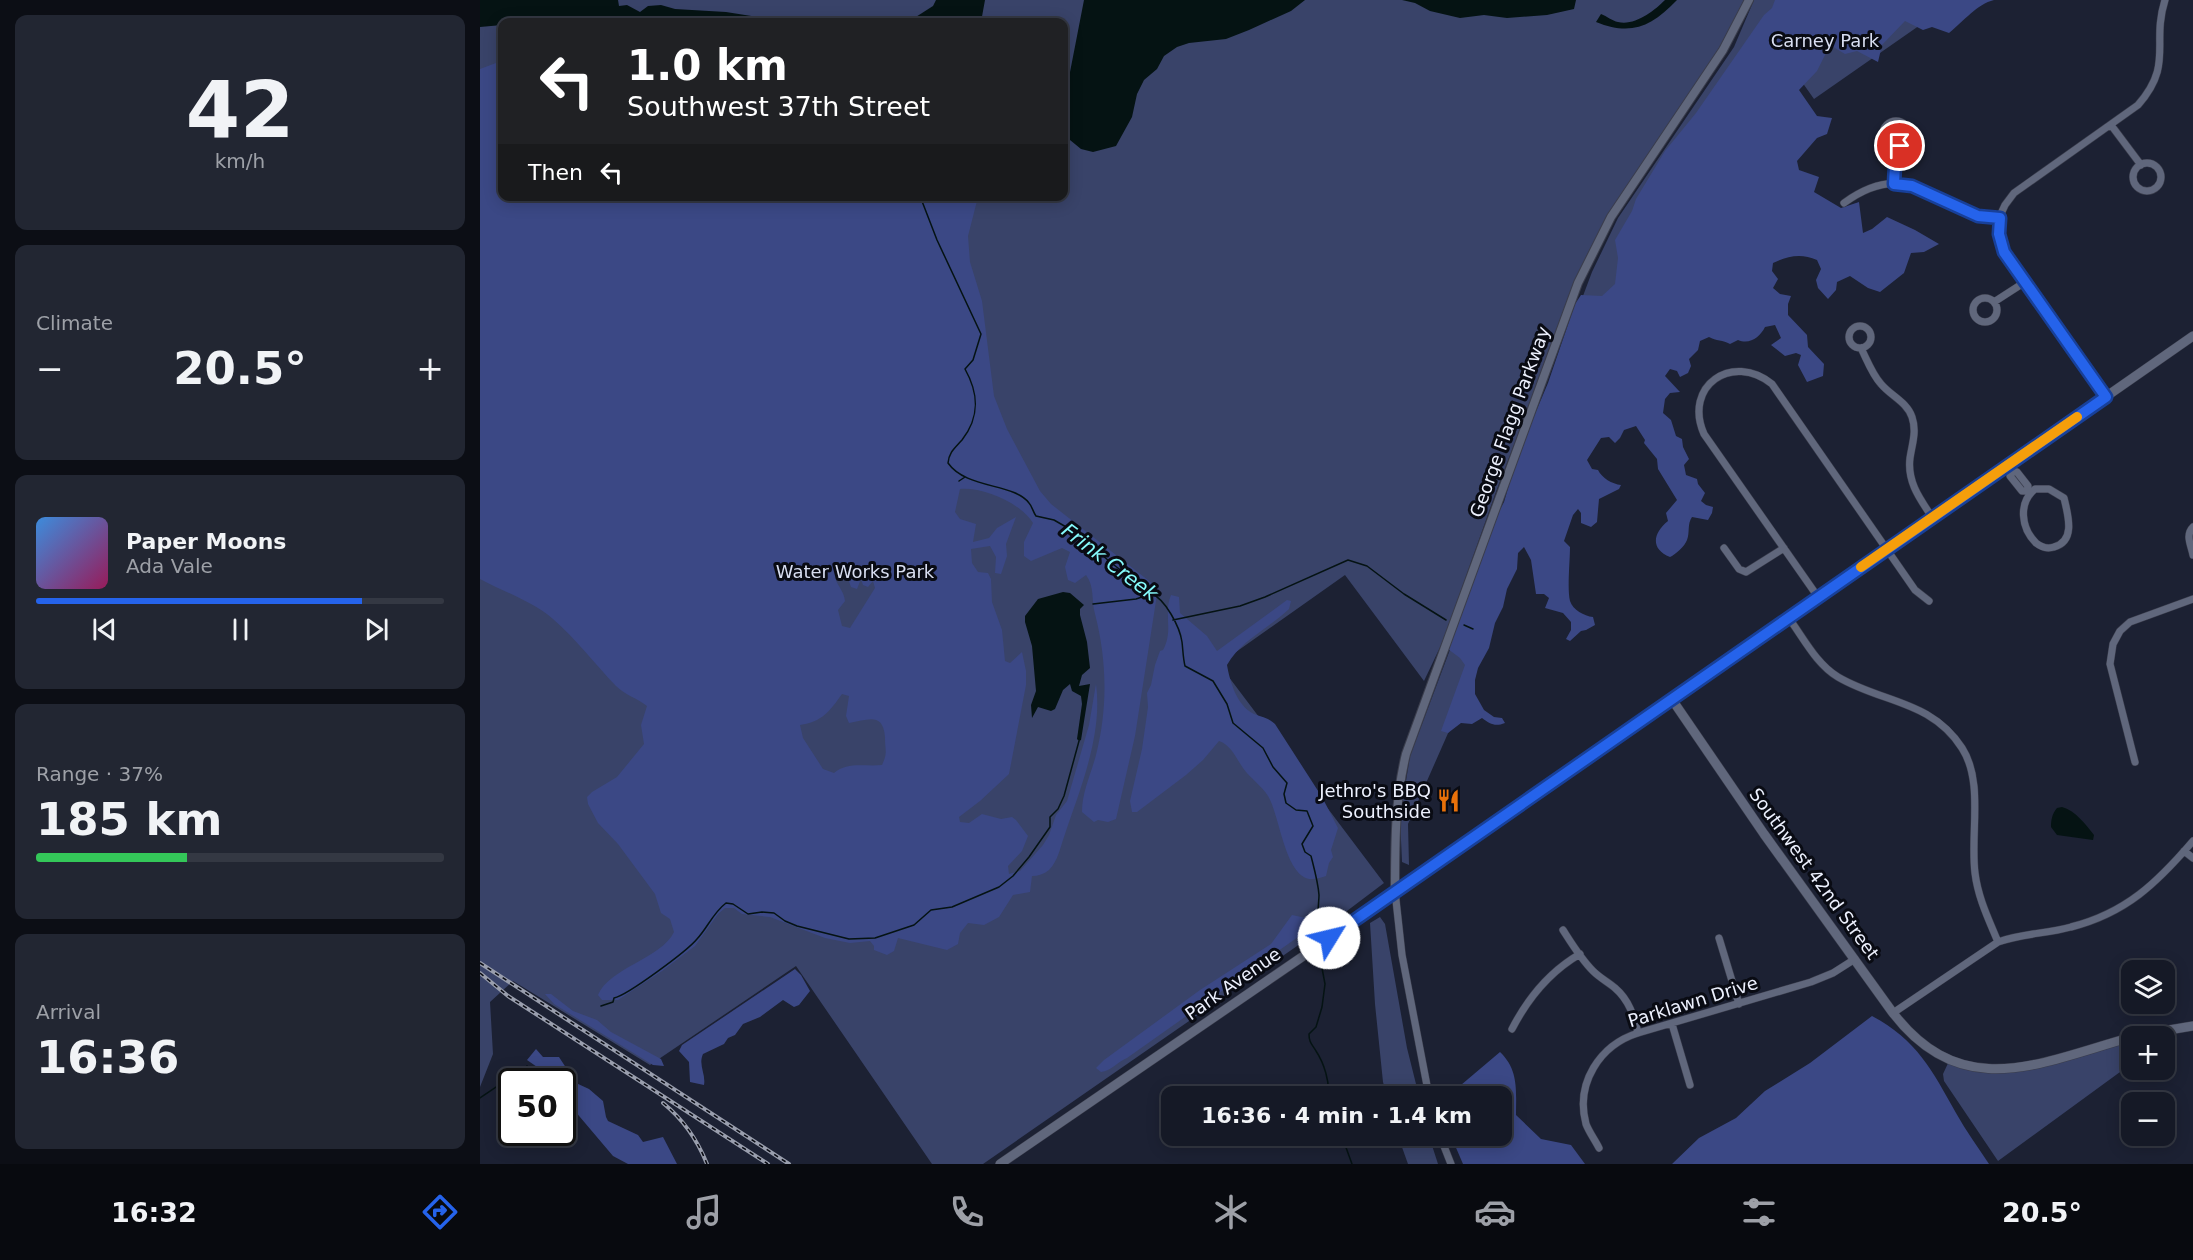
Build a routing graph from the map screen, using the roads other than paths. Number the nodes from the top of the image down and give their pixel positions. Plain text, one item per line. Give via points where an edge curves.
1 (1749, 0) edge
2 (2165, 0) edge
3 (2111, 125) junction
4 (1896, 146) dead end
5 (2141, 165) junction
6 (1894, 184) junction
7 (1844, 203) dead end
8 (2000, 218) junction
9 (2025, 282) junction
10 (1994, 302) dead end
11 (2193, 336) edge
12 (1861, 348) dead end
13 (2106, 397) junction
14 (2009, 468) junction
15 (2028, 493) junction
16 (1932, 517) junction
17 (2193, 527) edge
18 (1724, 548) dead end
19 (1784, 548) junction
20 (1886, 549) junction
21 (2193, 555) edge
22 (1818, 597) junction
23 (2193, 599) edge
24 (1929, 601) dead end
25 (1788, 617) junction
26 (1671, 699) junction
27 (2135, 762) dead end
28 (2193, 841) edge
29 (2184, 851) junction
30 (2193, 858) edge
31 (1395, 891) junction
32 (1563, 930) dead end
33 (1719, 938) dead end
34 (1998, 942) junction
35 (1580, 954) junction
36 (1855, 959) junction
37 (1739, 1004) junction
38 (1893, 1012) junction
39 (1672, 1024) junction
40 (2193, 1026) edge
41 (1512, 1029) dead end
42 (2175, 1029) edge
43 (1638, 1033) junction
44 (2121, 1040) edge
45 (1690, 1085) dead end
46 (1427, 1086) edge
47 (1444, 1146) edge
48 (1599, 1148) dead end
49 (1000, 1164) edge
50 (1451, 1164) edge

1 - 31 street, George Flagg Parkway via 1723,50 1611,217 1578,283 1406,753 1397,794
2 - 3 street via 2156,80 2138,105
3 - 5 street
3 - 8 street via 2014,194
4 - 6 street
5 - 5 street via 2152,164 2159,169 2160,180 2155,188 2145,190 2137,186 2134,173
6 - 7 street via 1865,190
6 - 8 street via 1912,186 1978,216
8 - 9 street via 2002,248
9 - 10 street
9 - 13 street
11 - 13 main road, Park Avenue
12 - 16 street via 1875,376 1905,405 1913,419 1911,478
13 - 14 main road, Park Avenue
14 - 15 street via 2028,486
14 - 16 main road, Park Avenue
15 - 15 street via 2022,509 2029,531 2042,547 2055,547 2070,528 2064,498 2049,489
16 - 20 main road, Park Avenue
17 - 21 street via 2189,532
18 - 19 street via 1739,569 1746,572
19 - 20 street via 1701,426 1698,412 1702,395 1719,376 1736,370 1762,376 1772,384
19 - 22 street
20 - 22 main road, Park Avenue
20 - 24 street via 1915,590
22 - 25 main road, Park Avenue
23 - 27 street via 2130,622 2113,644 2110,664
25 - 26 main road, Park Avenue
25 - 34 street via 1829,670 1852,684 1926,712 1950,732 1962,749 1973,774 1977,886
26 - 31 main road, Park Avenue
26 - 36 main road, Southwest 42nd Street
28 - 29 street
29 - 30 street
29 - 34 street via 2155,883 2106,915 2068,928
31 - 46 street via 1402,955
31 - 49 main road, Park Avenue
32 - 35 street
33 - 37 street
34 - 38 street
35 - 41 street via 1541,985
35 - 43 street via 1625,999
36 - 37 street, Parklawn Drive via 1822,978
36 - 38 main road, Southwest 42nd Street
37 - 39 street, Parklawn Drive
38 - 44 main road, Southwest 42nd Street via 1917,1039 1943,1056 1971,1066 2007,1069 2032,1065
39 - 43 street, Parklawn Drive
39 - 45 street
40 - 42 main road, Southwest 42nd Street
43 - 48 street, Parklawn Drive via 1616,1042 1605,1052 1586,1082 1583,1110
47 - 50 street

